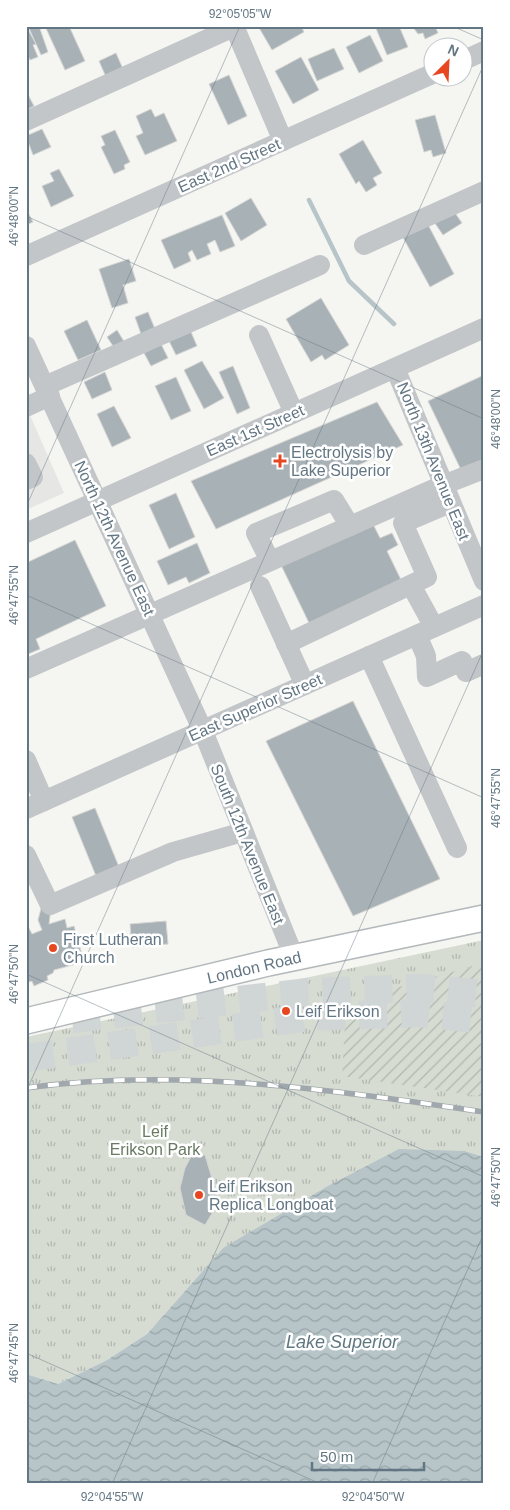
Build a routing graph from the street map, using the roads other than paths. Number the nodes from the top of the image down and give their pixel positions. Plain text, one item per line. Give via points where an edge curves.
1 (234, 27) edge
2 (484, 51) edge
3 (472, 56) edge
4 (422, 79) edge
5 (26, 122) edge
6 (283, 142) junction
7 (484, 191) edge
8 (364, 245) dead end
9 (26, 256) edge
10 (320, 266) dead end
11 (484, 328) edge
12 (259, 335) dead end
13 (26, 346) edge
14 (395, 368) junction
15 (41, 387) edge
16 (26, 407) edge
17 (294, 413) junction
18 (26, 463) edge
19 (484, 469) edge
20 (26, 480) edge
21 (447, 494) junction
22 (99, 500) junction
23 (350, 526) junction
24 (26, 532) edge
25 (270, 561) junction
26 (484, 581) edge
27 (411, 585) junction
28 (260, 586) dead end
29 (484, 605) edge
30 (150, 613) junction
31 (425, 631) junction
32 (286, 644) junction
33 (369, 656) junction
34 (484, 664) edge
35 (26, 669) edge
36 (306, 685) junction
37 (203, 731) junction
38 (26, 760) edge
39 (35, 805) edge
40 (243, 832) junction
41 (457, 848) dead end
42 (26, 855) edge
43 (484, 918) edge
44 (294, 957) junction
45 (26, 1021) edge

1 - 5 street
1 - 6 street
2 - 3 street
4 - 6 street, East 2nd Street
6 - 9 street, East 2nd Street
7 - 8 street
10 - 15 street
11 - 14 street, East 1st Street
12 - 17 street
13 - 15 street, North 12th Avenue East
14 - 17 street, East 1st Street
14 - 21 street, North 13th Avenue East
15 - 16 street
15 - 22 street, North 12th Avenue East
17 - 22 street, East 1st Street
18 - 20 street via 33,477
19 - 21 street
21 - 23 street
21 - 26 street, North 13th Avenue East
21 - 27 street via 403,523 427,578
22 - 24 street, East 1st Street
22 - 30 street, North 12th Avenue East
23 - 25 street
23 - 25 street via 334,500 256,533
25 - 30 street
27 - 31 street
27 - 32 street
28 - 32 street
29 - 31 street, East Superior Street
30 - 35 street
30 - 37 street, North 12th Avenue East
31 - 33 street, East Superior Street
31 - 34 street via 427,677 462,662 466,672
32 - 36 street
33 - 36 street, East Superior Street
33 - 41 street
36 - 37 street, East Superior Street
37 - 39 street, East Superior Street
37 - 40 street, South 12th Avenue East
38 - 39 street
40 - 42 street via 173,852 50,905
40 - 44 street, South 12th Avenue East
43 - 44 main road, London Road
44 - 45 main road, London Road

